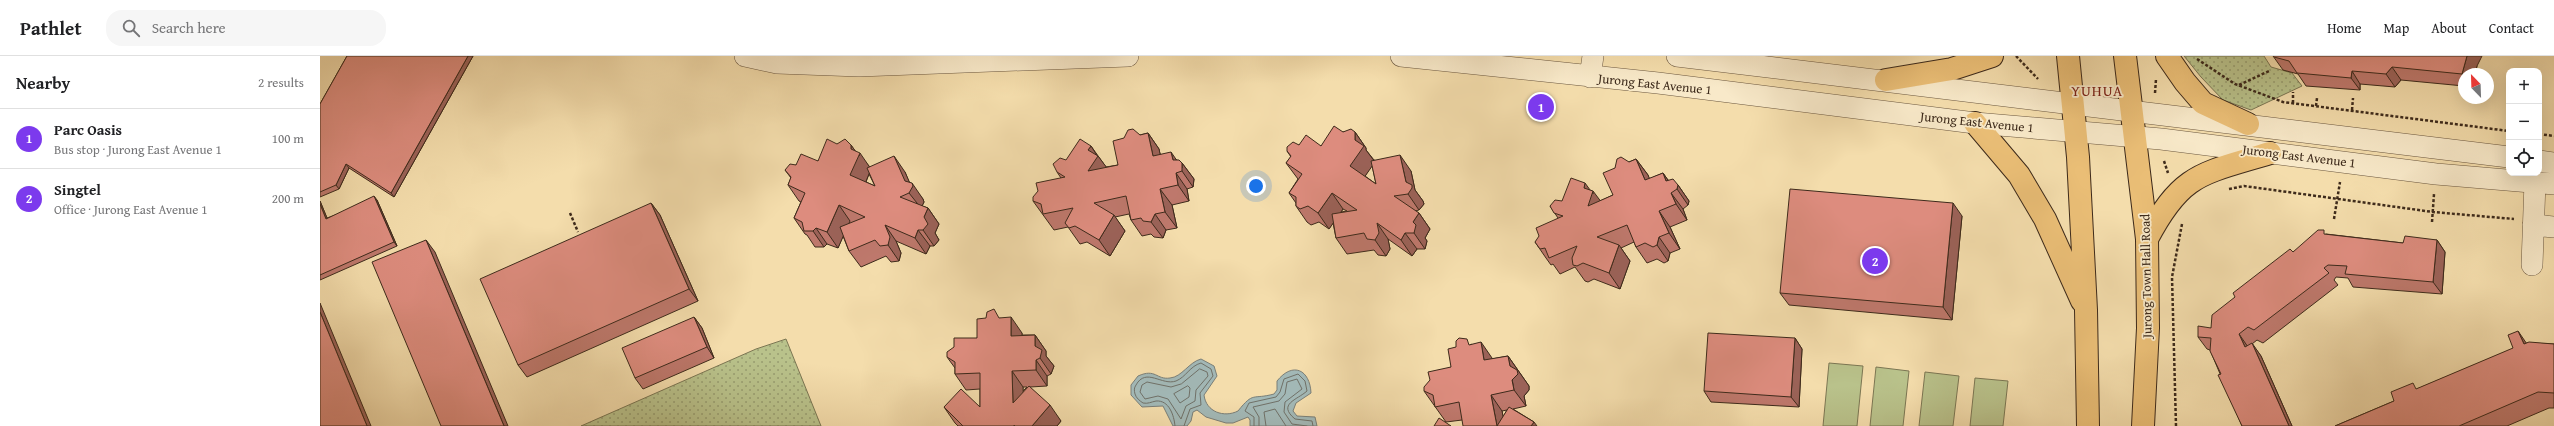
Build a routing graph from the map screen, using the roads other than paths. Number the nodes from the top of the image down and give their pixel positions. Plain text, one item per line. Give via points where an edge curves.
1 (745, 56) edge
2 (1128, 56) edge
3 (1401, 56) edge
4 (1593, 56) edge
5 (1677, 56) edge
6 (1992, 56) edge
7 (2068, 56) edge
8 (2125, 56) edge
9 (2169, 59) edge
10 (1590, 77) junction
11 (1886, 80) junction
12 (2131, 100) junction
13 (2073, 104) junction
14 (1974, 123) junction
15 (2248, 124) junction
16 (2075, 132) junction
17 (2136, 137) junction
18 (2270, 154) junction
19 (2506, 157) edge
20 (2542, 161) edge
21 (2554, 163) edge
22 (2544, 183) edge
23 (2533, 223) junction
24 (2554, 227) edge
25 (2147, 239) junction
26 (2532, 266) dead end
27 (2086, 310) junction
28 (2088, 426) edge
29 (2143, 426) edge

1 - 2 street via 777,63 859,66
3 - 10 street, Jurong East Avenue 1
4 - 10 street
5 - 11 street, Jurong East Avenue 1
6 - 11 main road via 1952,69
7 - 13 main road
8 - 12 main road, Jurong Town Hall Road
9 - 15 main road via 2184,82 2203,103
10 - 14 street, Jurong East Avenue 1 via 1776,97
11 - 13 street, Jurong East Avenue 1
12 - 13 street, Jurong East Avenue 1
12 - 15 street, Jurong East Avenue 1
12 - 17 main road, Jurong Town Hall Road
13 - 16 main road
14 - 16 street, Jurong East Avenue 1
14 - 27 main road via 2023,181 2045,219
15 - 19 street, Jurong East Avenue 1
16 - 17 street, Jurong East Avenue 1
16 - 27 main road
17 - 18 street, Jurong East Avenue 1
17 - 25 main road, Jurong Town Hall Road
18 - 22 street, Jurong East Avenue 1 via 2345,161 2436,174
18 - 25 main road via 2195,178 2178,191 2162,211
20 - 21 street
22 - 23 street
23 - 24 street
23 - 26 street
25 - 29 main road, Jurong Town Hall Road via 2148,328
27 - 28 main road

